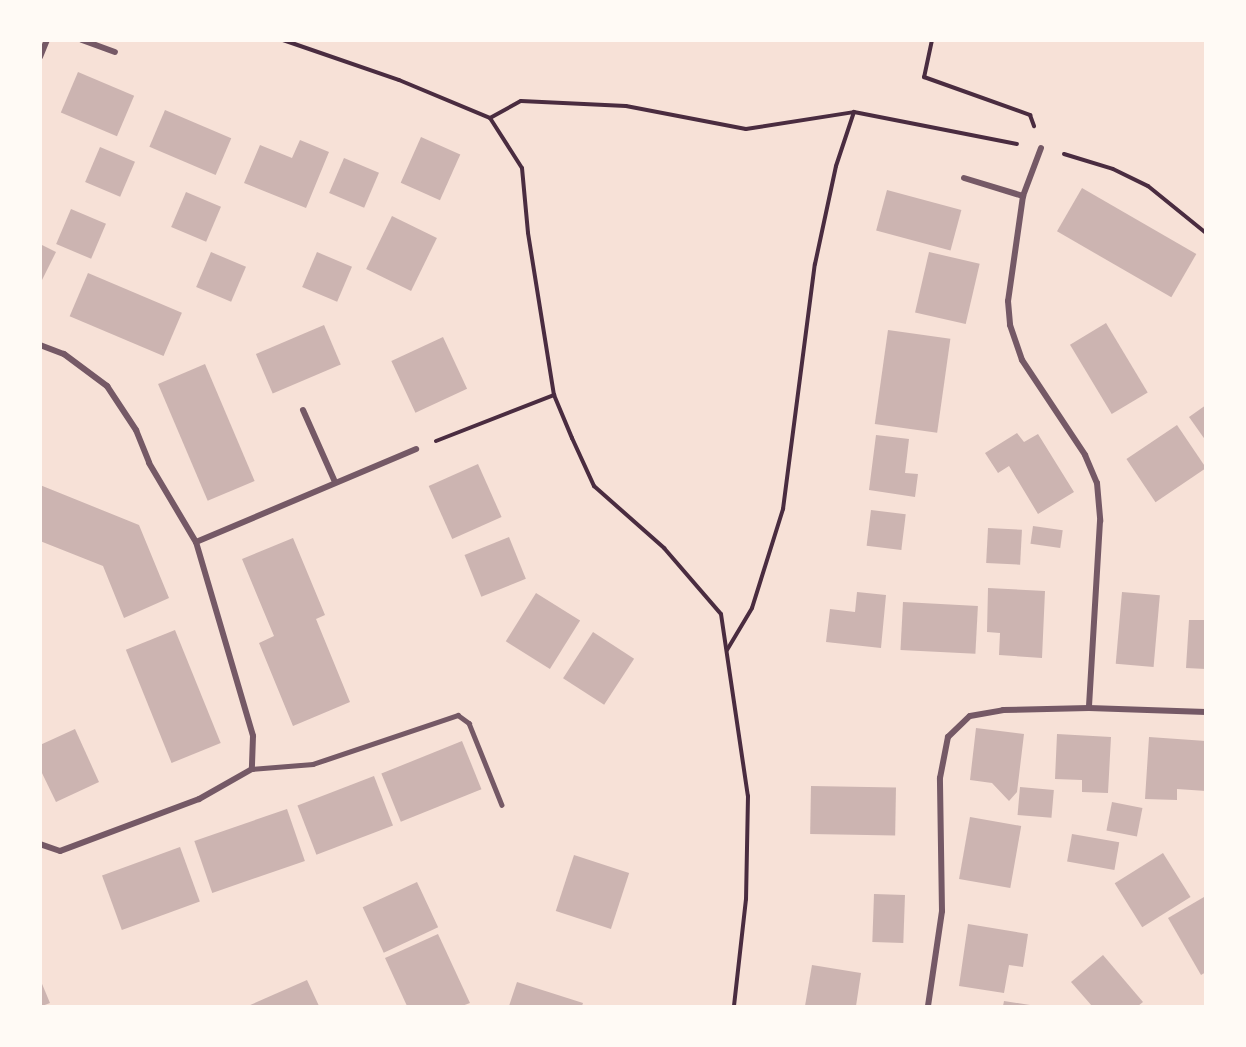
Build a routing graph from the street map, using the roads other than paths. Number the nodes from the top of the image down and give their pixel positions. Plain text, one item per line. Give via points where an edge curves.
1 (47, 40) edge
2 (82, 40) edge
3 (115, 52) dead end
4 (40, 57) edge
5 (1041, 148) road end
6 (964, 178) dead end
7 (1023, 196) junction
8 (40, 345) edge
9 (303, 410) dead end
10 (416, 449) road end
11 (334, 482) junction
12 (195, 542) junction
13 (1089, 708) junction
14 (1206, 712) edge
15 (252, 769) junction
16 (502, 805) dead end
17 (40, 844) edge
18 (928, 1006) edge

1 - 4 street
2 - 3 street
5 - 7 street
6 - 7 street
7 - 13 street via 1008,301 1010,325 1022,360 1085,455 1097,483 1100,521
8 - 12 street via 64,354 107,386 136,430 149,463
9 - 11 street
10 - 11 street
11 - 12 street
12 - 15 street via 253,736
13 - 14 street
13 - 18 street via 981,714 970,717 948,737 940,778 942,911
15 - 16 lane via 314,764 458,715 469,723
15 - 17 street via 199,799 60,851

